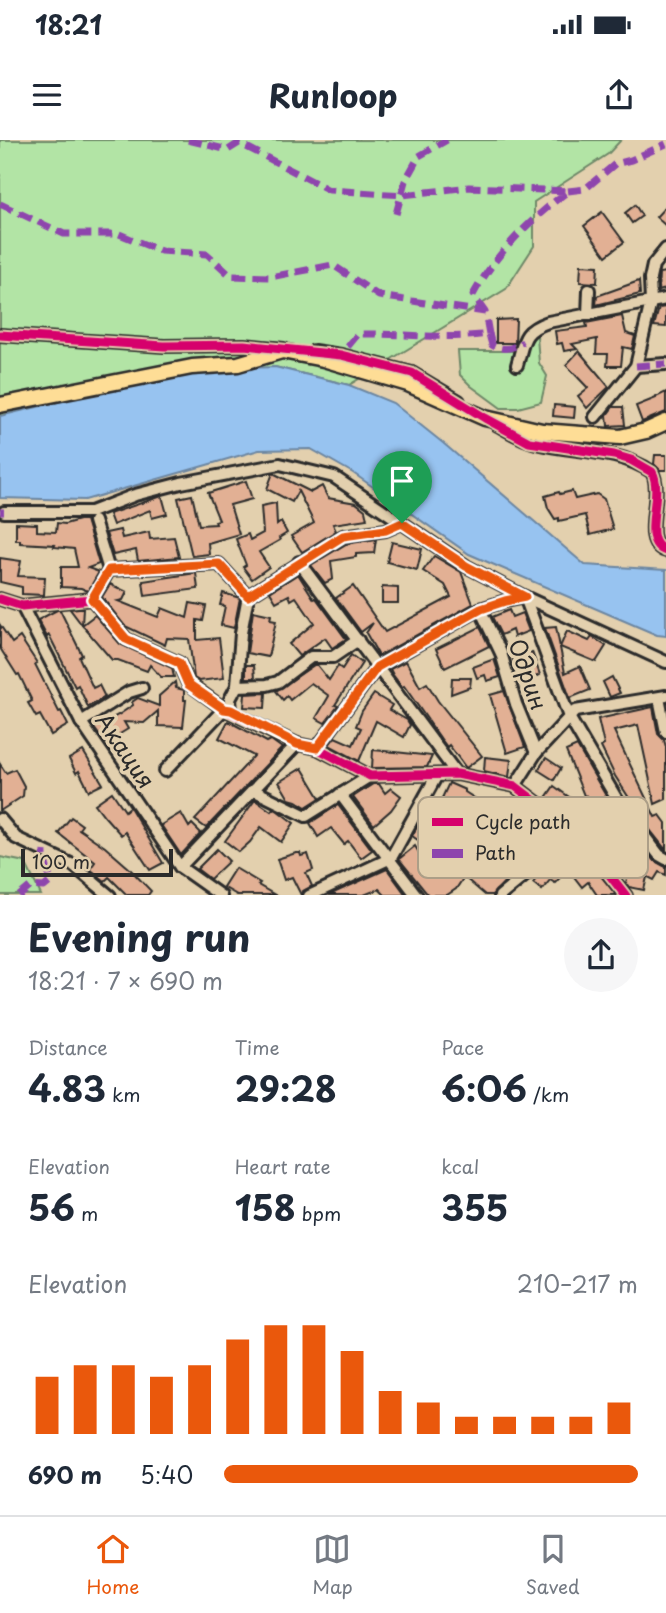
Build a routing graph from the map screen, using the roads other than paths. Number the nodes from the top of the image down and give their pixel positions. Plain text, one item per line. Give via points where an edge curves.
1 (666, 249) edge
2 (589, 290) dead end
3 (666, 299) edge
4 (651, 302) junction
5 (588, 315) junction
6 (0, 335) edge
7 (516, 365) dead end
8 (666, 365) edge
9 (636, 366) junction
10 (0, 405) edge
11 (595, 417) dead end
12 (485, 418) junction
13 (666, 422) edge
14 (660, 475) edge
15 (5, 512) dead end
16 (94, 521) dead end
17 (402, 523) junction
18 (666, 551) edge
19 (299, 562) junction
20 (109, 570) junction
21 (248, 596) junction
22 (525, 597) junction
23 (0, 599) edge
24 (92, 599) junction
25 (22, 606) junction
26 (481, 609) junction
27 (358, 640) junction
28 (666, 662) edge
29 (377, 667) junction
30 (237, 686) junction
31 (142, 688) dead end
32 (663, 697) edge
33 (227, 710) junction
34 (569, 716) junction
35 (81, 722) junction
36 (666, 732) edge
37 (297, 744) junction
38 (317, 748) junction
39 (536, 753) junction
40 (165, 772) dead end
41 (457, 774) junction
42 (437, 775) junction
43 (370, 776) junction
44 (515, 786) junction
45 (253, 790) junction
46 (340, 794) junction
47 (425, 797) edge
48 (530, 797) edge
49 (616, 797) edge
50 (418, 809) edge
51 (0, 819) edge
52 (648, 841) edge
53 (391, 858) junction
54 (666, 859) edge
55 (180, 867) junction
56 (521, 878) edge
57 (613, 878) edge
58 (110, 895) edge
59 (221, 895) edge
60 (309, 895) edge
61 (417, 895) edge
62 (500, 895) edge
63 (626, 895) edge

1 - 4 street via 653,265
2 - 5 street
3 - 4 street
4 - 5 street
4 - 9 street
5 - 7 street via 532,327
6 - 12 street via 324,352 412,373
8 - 9 street
9 - 11 street
10 - 12 main road via 192,367 239,364 282,351 408,384
12 - 13 main road via 542,431 607,437 646,431
12 - 14 street via 529,442 614,455
14 - 18 street via 652,538 657,548
15 - 17 street via 91,512 181,483 280,464 334,477
16 - 20 street
17 - 19 street via 343,536
17 - 22 street via 466,566
19 - 21 street
19 - 27 street
20 - 21 street via 219,564
20 - 24 street
21 - 30 street
22 - 26 street
22 - 28 street
22 - 34 street
23 - 25 street
24 - 25 street
24 - 33 street via 126,639 179,663 188,684
25 - 35 street, Акация
26 - 29 street
26 - 39 street, Одрин
27 - 29 street
27 - 30 street via 333,657 311,657 278,682
29 - 38 street
29 - 41 street
30 - 33 street
31 - 35 street
32 - 34 street via 575,711
32 - 36 street
33 - 37 street
33 - 40 street
34 - 39 street
34 - 49 street
35 - 55 street, Акация
37 - 38 street
37 - 45 street
38 - 43 street
39 - 44 street
41 - 42 street
41 - 44 street
42 - 43 street
42 - 47 street
43 - 46 street
44 - 48 street
45 - 46 street via 306,816
45 - 55 street
46 - 53 street
50 - 53 street
51 - 58 street via 16,838 73,864
52 - 54 street
53 - 60 street
53 - 61 street
55 - 59 street, Акация
56 - 62 street
57 - 63 street

